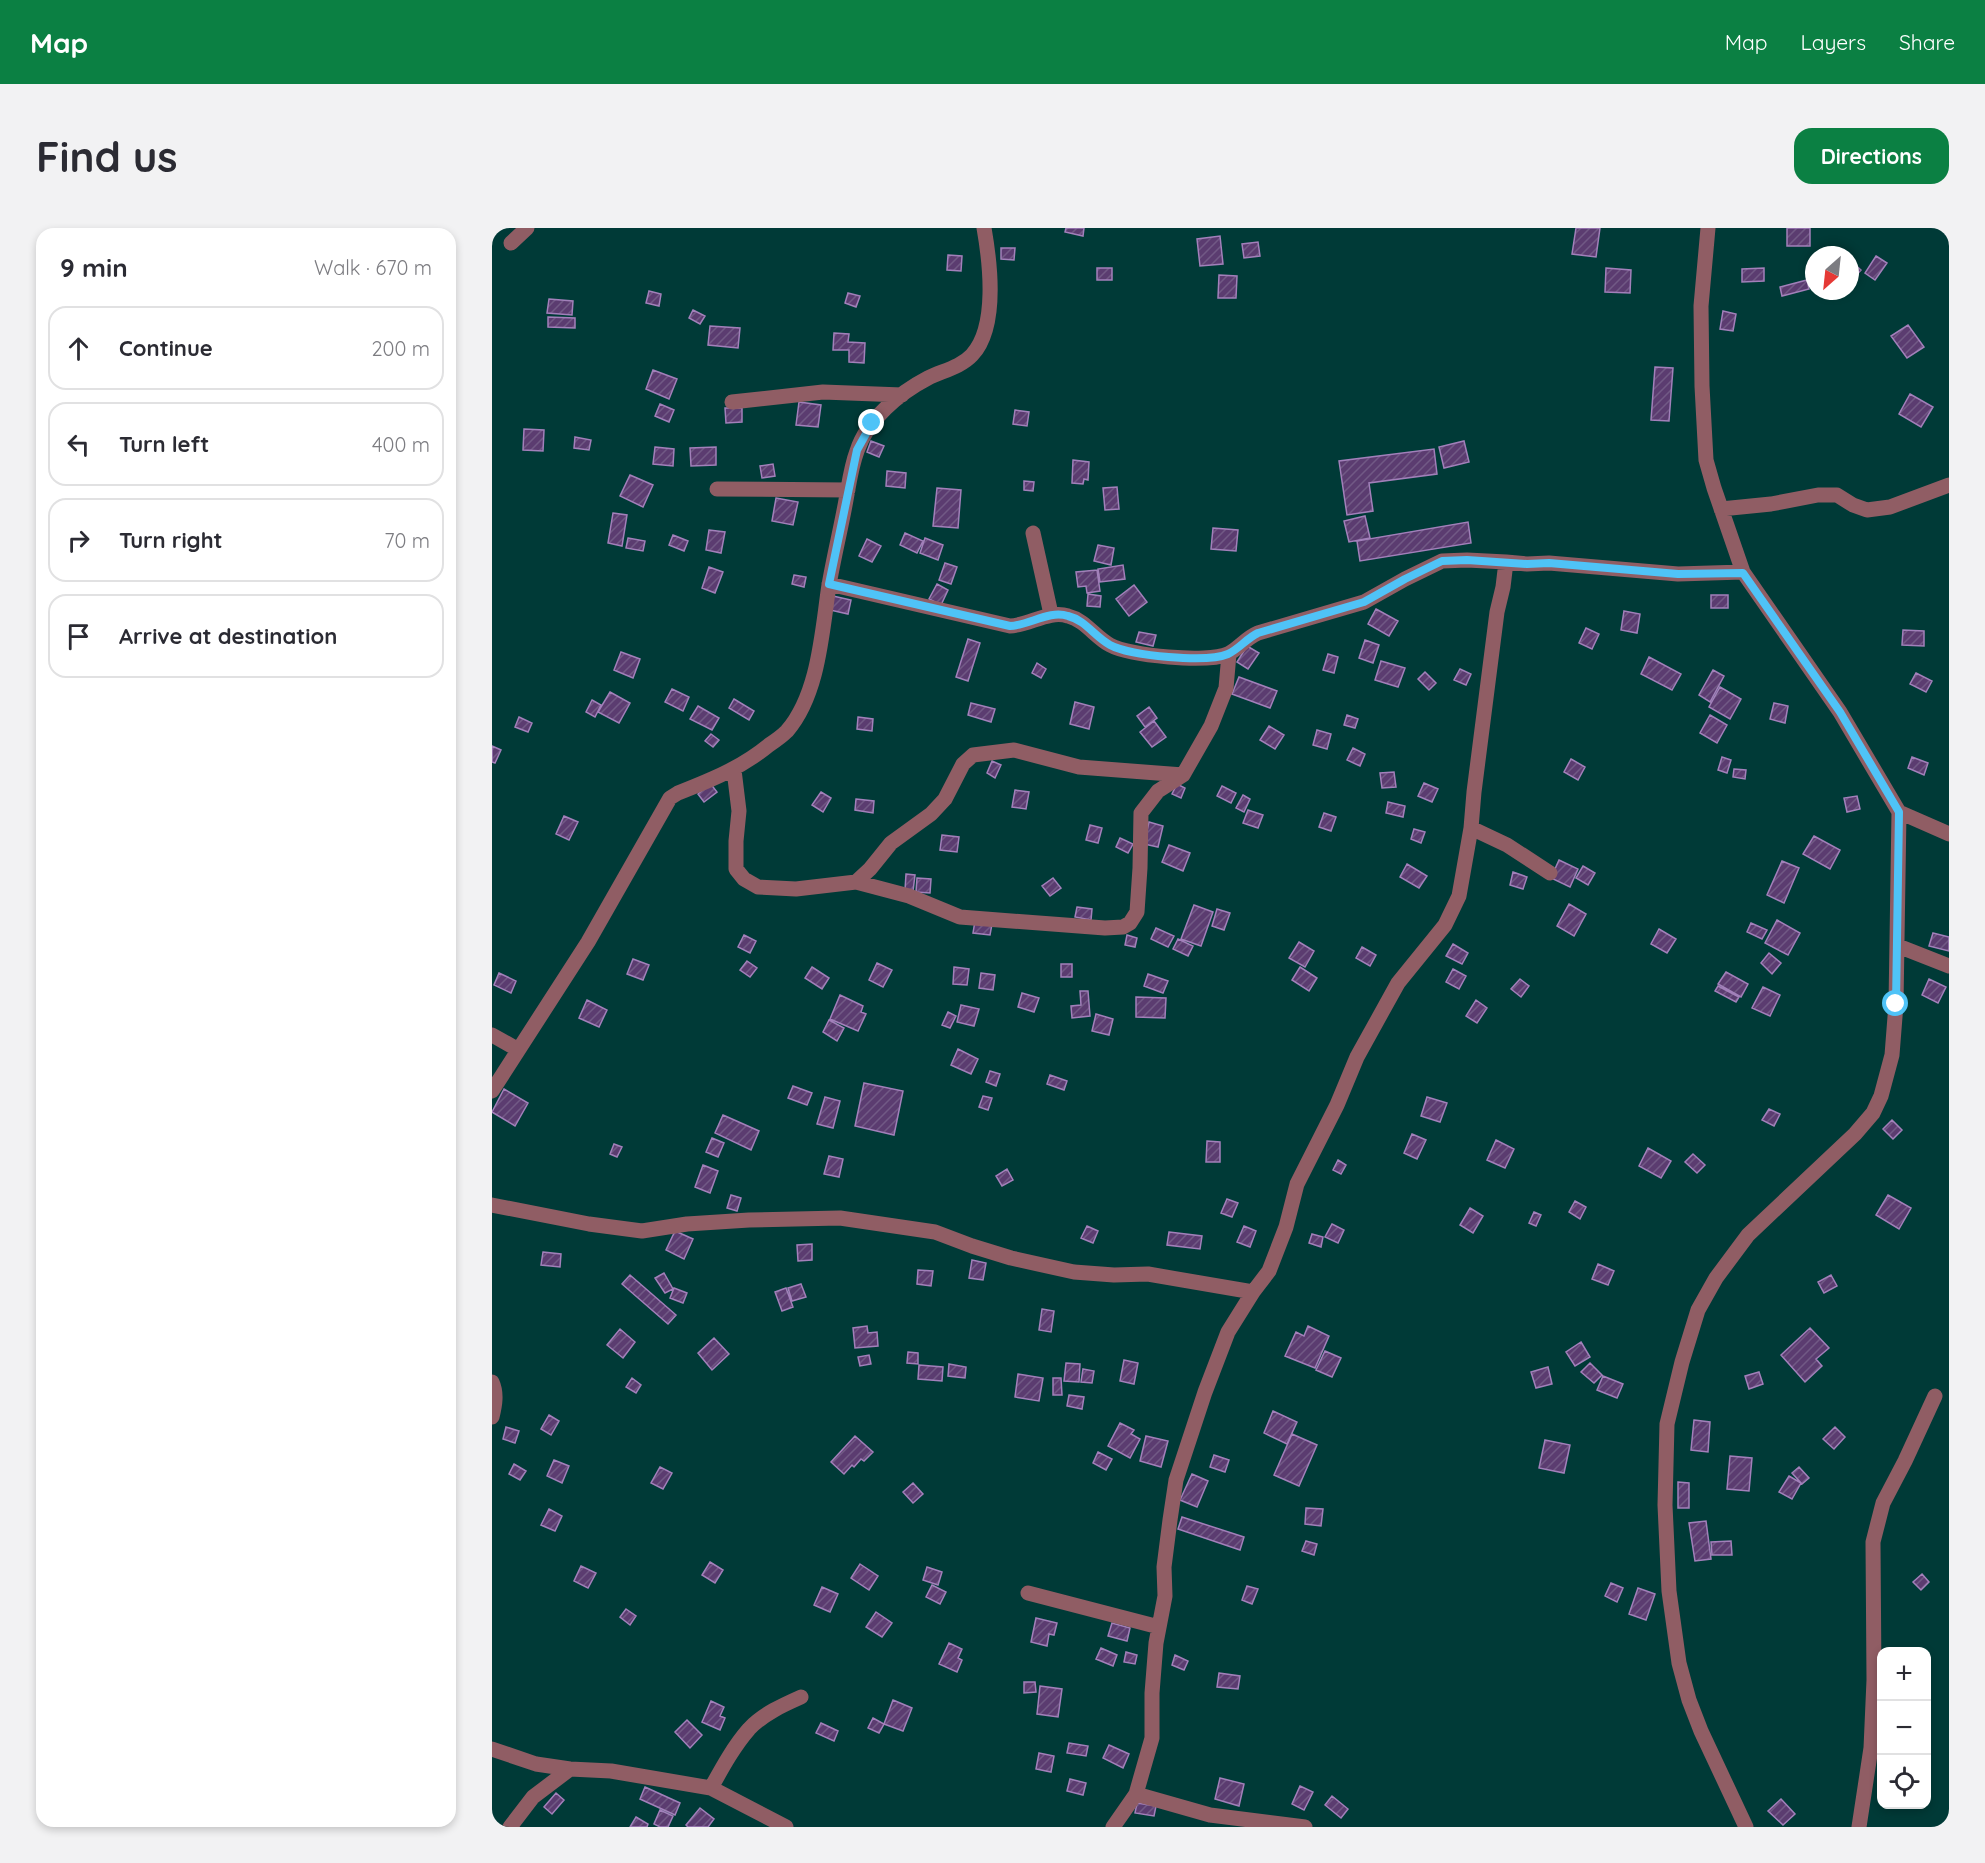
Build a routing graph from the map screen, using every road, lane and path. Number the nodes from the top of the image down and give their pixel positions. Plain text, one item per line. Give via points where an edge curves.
1 (527, 228) edge
2 (984, 228) edge
3 (1708, 228) edge
4 (511, 243) dead end
5 (902, 395) junction
6 (732, 402) dead end
7 (1949, 485) edge
8 (717, 489) dead end
9 (848, 490) junction
10 (1721, 509) junction
11 (1033, 533) dead end
12 (1506, 562) junction
13 (1743, 573) junction
14 (829, 584) junction
15 (1051, 614) junction
16 (1229, 654) junction
17 (734, 770) junction
18 (1183, 775) junction
19 (1899, 812) junction
20 (1472, 828) junction
21 (1949, 834) edge
22 (1550, 873) dead end
23 (856, 882) junction
24 (1898, 946) junction
25 (1949, 966) edge
26 (492, 1035) edge
27 (518, 1049) junction
28 (492, 1091) edge
29 (492, 1206) edge
30 (1253, 1292) junction
31 (492, 1382) edge
32 (1935, 1396) dead end
33 (492, 1418) edge
34 (1028, 1593) dead end
35 (1159, 1627) junction
36 (801, 1697) dead end
37 (492, 1749) edge
38 (570, 1768) junction
39 (711, 1788) junction
40 (1136, 1794) junction
41 (510, 1827) edge
42 (786, 1827) edge
43 (1113, 1827) edge
44 (1305, 1827) edge
45 (1746, 1827) edge
46 (1859, 1827) edge

1 - 4 street
2 - 5 street via 990,262 988,307 979,346 971,357
3 - 10 street via 1701,306 1702,386 1706,460
5 - 6 street via 823,392
5 - 9 street via 872,423 857,450
7 - 10 street via 1890,507 1867,510 1837,495
8 - 9 street
9 - 14 street
10 - 13 street
11 - 15 street
12 - 13 street via 1678,574
12 - 16 street via 1442,561 1364,602 1258,633
12 - 20 street
13 - 19 street via 1840,712
14 - 15 street via 1010,626
14 - 17 street via 821,645 807,697 787,731
15 - 16 street via 1079,620 1110,645 1128,650 1185,658
16 - 18 street via 1226,688 1211,726
17 - 23 street via 739,811 736,869 744,879 758,887 796,889
17 - 27 street via 670,798 588,942
18 - 23 street via 1079,767 1014,750 973,755 963,764 945,799 891,843
18 - 23 street via 1158,792 1141,813 1137,912 1122,927 960,916 909,896
19 - 21 street
19 - 24 street
20 - 22 street
20 - 30 street via 1459,896 1445,925 1398,983 1357,1057 1297,1184 1269,1271
24 - 25 street
24 - 45 street via 1892,1054 1873,1113 1748,1235 1716,1278 1698,1310 1667,1424 1669,1591 1679,1663 1701,1731
26 - 27 street
27 - 28 street
29 - 30 street via 642,1231 748,1220 851,1219 935,1232 1011,1258 1074,1272 1148,1274
30 - 35 street via 1228,1332 1176,1480
31 - 33 street
32 - 46 street via 1883,1503 1874,1542 1871,1748
34 - 35 street
35 - 40 street via 1152,1738
36 - 39 street via 776,1708 750,1728
37 - 38 street via 536,1764
38 - 39 street
38 - 41 street via 533,1797
39 - 42 street
40 - 43 street
40 - 44 street via 1210,1815

